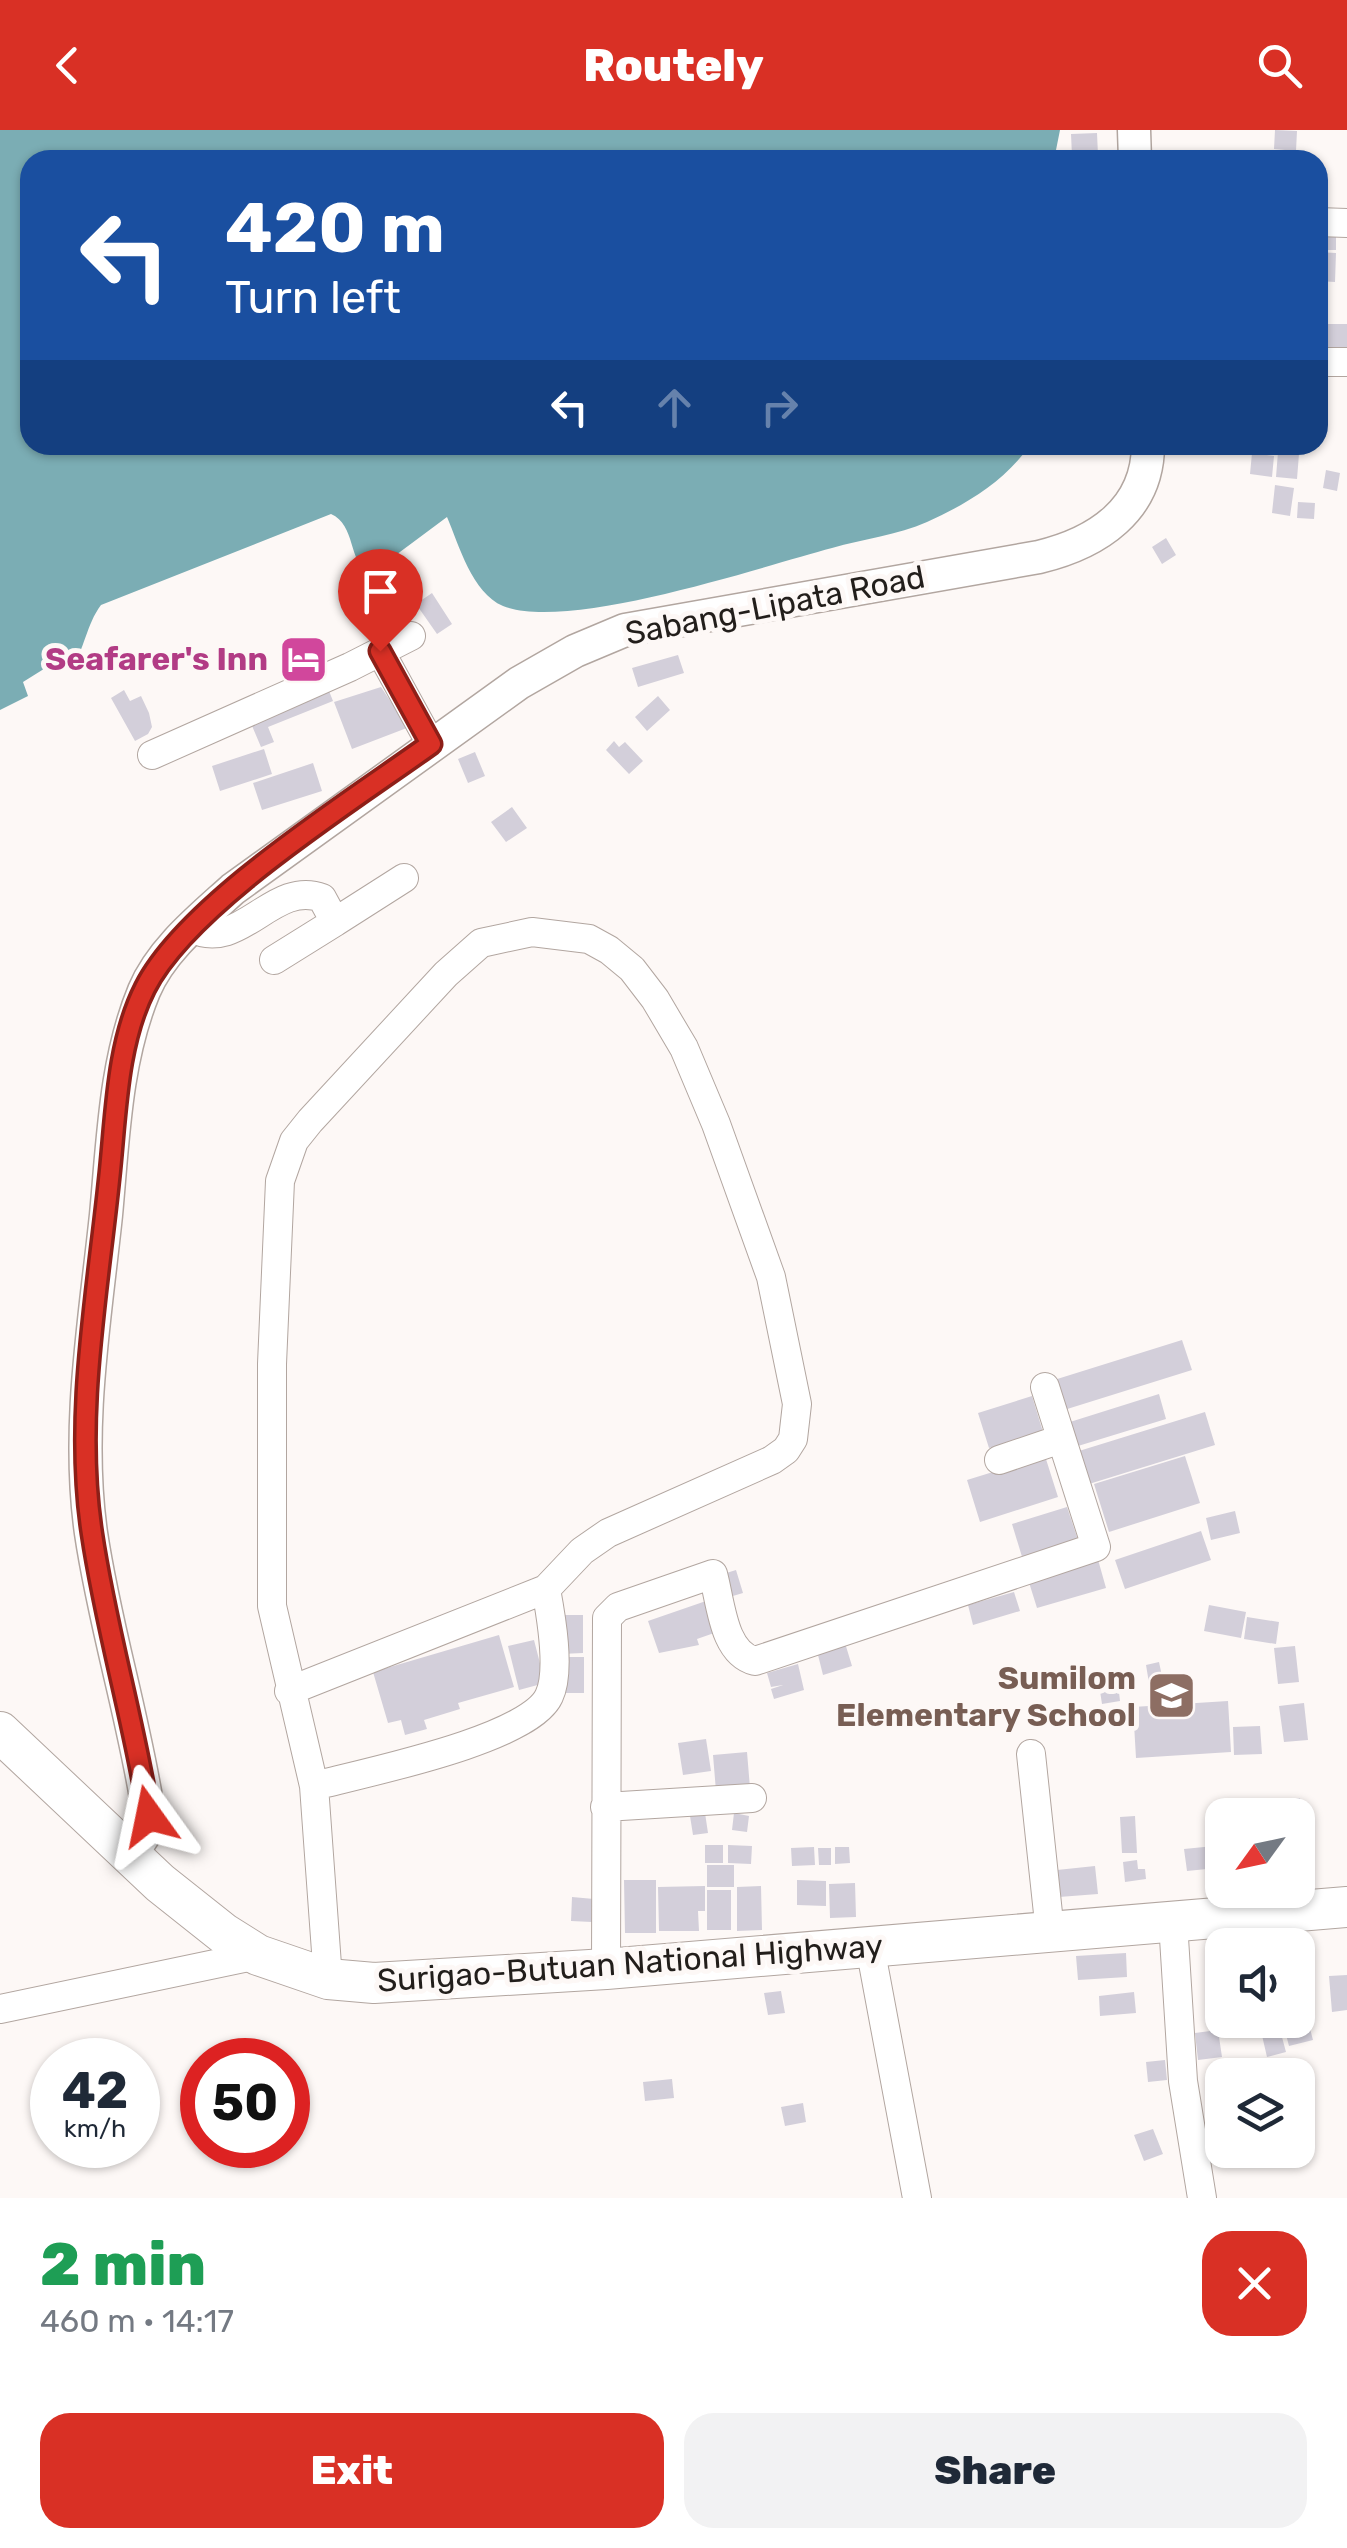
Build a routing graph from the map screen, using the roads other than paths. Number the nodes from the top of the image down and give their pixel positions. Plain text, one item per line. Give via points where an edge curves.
1 (1148, 455) edge
2 (411, 636) dead end
3 (380, 651) junction
4 (431, 744) junction
5 (152, 755) dead end
6 (404, 878) dead end
7 (335, 922) junction
8 (191, 928) junction
9 (274, 960) dead end
10 (1045, 1387) dead end
11 (1061, 1439) junction
12 (999, 1460) dead end
13 (546, 1588) junction
14 (289, 1691) junction
15 (0, 1732) edge
16 (1031, 1754) dead end
17 (314, 1786) junction
18 (752, 1798) dead end
19 (606, 1807) junction
20 (131, 1856) junction
21 (1347, 1907) edge
22 (1173, 1922) junction
23 (1050, 1932) junction
24 (870, 1947) junction
25 (258, 1955) junction
26 (606, 1969) junction
27 (328, 1980) junction
28 (0, 2009) edge
29 (917, 2198) edge
30 (1202, 2198) edge

1 - 4 main road, Sabang-Lipata Road via 1135,499 1085,542 1039,557 625,630 518,683
2 - 3 street
3 - 4 street
3 - 5 street
4 - 8 main road, Sabang-Lipata Road
6 - 7 street
7 - 8 street via 322,898 299,894 232,931
7 - 9 street
8 - 20 main road, Sabang-Lipata Road via 145,986 128,1037 86,1398 92,1533 149,1816
10 - 11 street
11 - 12 street
11 - 19 street via 1096,1548 756,1661 733,1648 713,1574 618,1607 607,1618
13 - 14 street
13 - 14 street via 608,1533 786,1450 797,1404 770,1277 684,1048 644,984 609,950 589,939 532,932 481,943 446,974 310,1120 286,1159 272,1364 272,1606
13 - 17 street via 553,1686 539,1712 457,1747
14 - 17 street
15 - 20 highway, Surigao-Butuan National Highway
16 - 23 street
17 - 27 street
18 - 19 street
19 - 26 street
20 - 25 highway, Surigao-Butuan National Highway via 188,1907
21 - 22 highway, Surigao-Butuan National Highway
22 - 23 highway, Surigao-Butuan National Highway
22 - 30 street via 1184,2080
23 - 24 highway, Surigao-Butuan National Highway
24 - 26 highway, Surigao-Butuan National Highway
24 - 29 street
25 - 27 highway, Surigao-Butuan National Highway
25 - 28 street
26 - 27 highway, Surigao-Butuan National Highway

